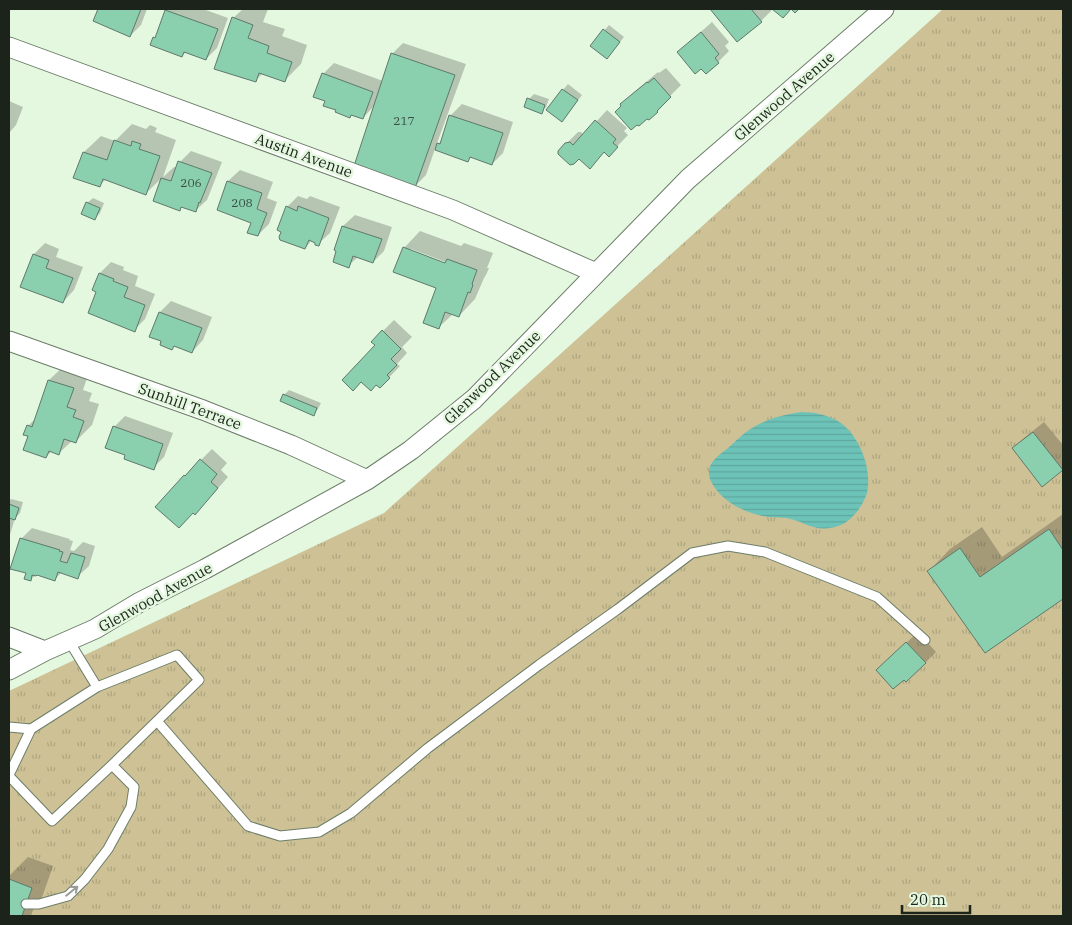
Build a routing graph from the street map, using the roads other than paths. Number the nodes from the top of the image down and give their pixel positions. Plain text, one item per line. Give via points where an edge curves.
1 (884, 9) edge
2 (9, 47) edge
3 (596, 273) junction
4 (9, 341) edge
5 (367, 480) junction
6 (9, 637) edge
7 (925, 640) dead end
8 (69, 641) junction
9 (45, 651) junction
10 (9, 670) edge
11 (97, 687) junction
12 (157, 721) junction
13 (9, 727) edge
14 (31, 729) junction
15 (112, 766) junction
16 (9, 776) edge
17 (26, 904) dead end

1 - 3 street, Glenwood Avenue via 688,179
2 - 3 street, Austin Avenue via 453,210
3 - 5 street, Glenwood Avenue via 474,399 411,450
4 - 5 street, Sunhill Terrace via 203,410
5 - 8 street, Glenwood Avenue
6 - 9 street
7 - 12 lane via 877,597 765,552 728,546 692,553 428,748 351,813 318,832 280,836 248,826
8 - 9 street, Glenwood Avenue
8 - 11 lane
9 - 10 street, Glenwood Avenue
11 - 12 lane via 177,655 199,680
11 - 14 lane
12 - 15 lane
13 - 14 lane
14 - 16 lane
15 - 16 lane via 52,821
17 -> 15 lane via 68,896 85,880 108,849 131,807 134,787

